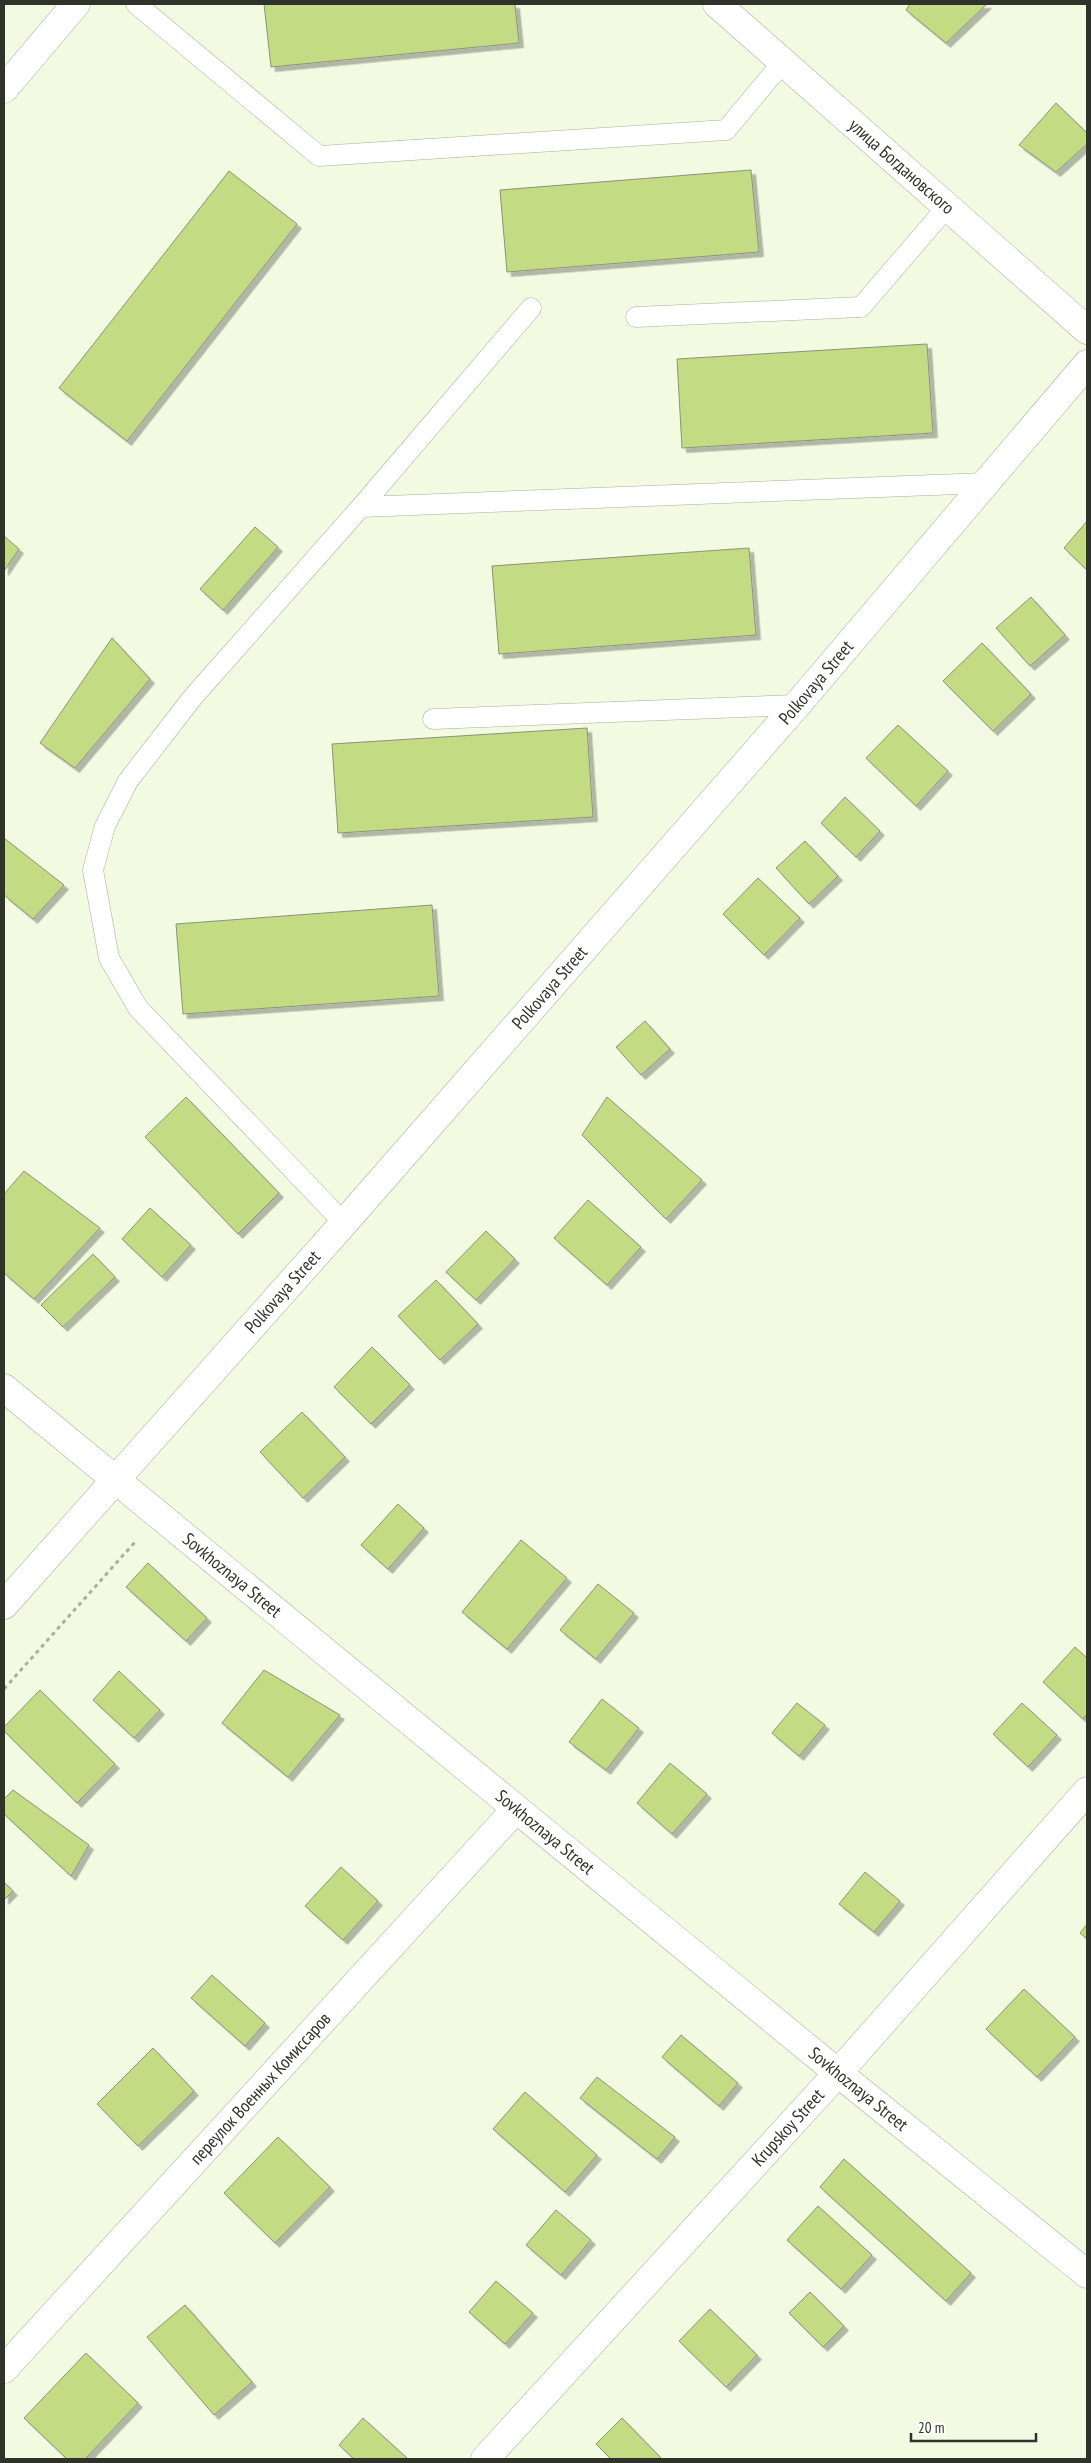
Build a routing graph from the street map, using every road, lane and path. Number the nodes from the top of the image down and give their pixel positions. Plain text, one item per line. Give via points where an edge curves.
1 (76, 4) edge
2 (136, 4) edge
3 (717, 4) edge
4 (782, 63) junction
5 (4, 90) edge
6 (948, 207) junction
7 (532, 308) dead end
8 (636, 317) dead end
9 (1087, 330) edge
10 (1087, 364) edge
11 (986, 483) junction
12 (361, 507) junction
13 (797, 705) junction
14 (433, 719) dead end
15 (344, 1222) junction
16 (4, 1388) edge
17 (115, 1480) junction
18 (159, 1516) junction
19 (4, 1605) edge
20 (4, 1689) edge
21 (1087, 1791) edge
22 (516, 1809) junction
23 (838, 2072) junction
24 (1087, 2274) edge
25 (4, 2369) edge
26 (485, 2459) edge

1 - 5 street
2 - 4 lane via 319,156 726,130
3 - 4 street, улица Богдановского
4 - 6 street, улица Богдановского
6 - 8 lane via 861,307
6 - 9 street, улица Богдановского
7 - 12 lane
10 - 11 street, Polkovaya Street
11 - 12 lane
11 - 13 street, Polkovaya Street
12 - 15 lane via 193,697 128,781 105,826 93,870 109,958 138,1008
13 - 14 lane
13 - 15 street, Polkovaya Street
15 - 17 street, Polkovaya Street
16 - 17 street, Sovkhoznaya Street
17 - 18 street, Sovkhoznaya Street
17 - 19 street, Polkovaya Street
18 - 20 path
18 - 22 street, Sovkhoznaya Street
21 - 23 street, Krupskoy Street
22 - 23 street, Sovkhoznaya Street
22 - 25 street, переулок Военных Комиссаров
23 - 24 street, Sovkhoznaya Street
23 - 26 street, Krupskoy Street

